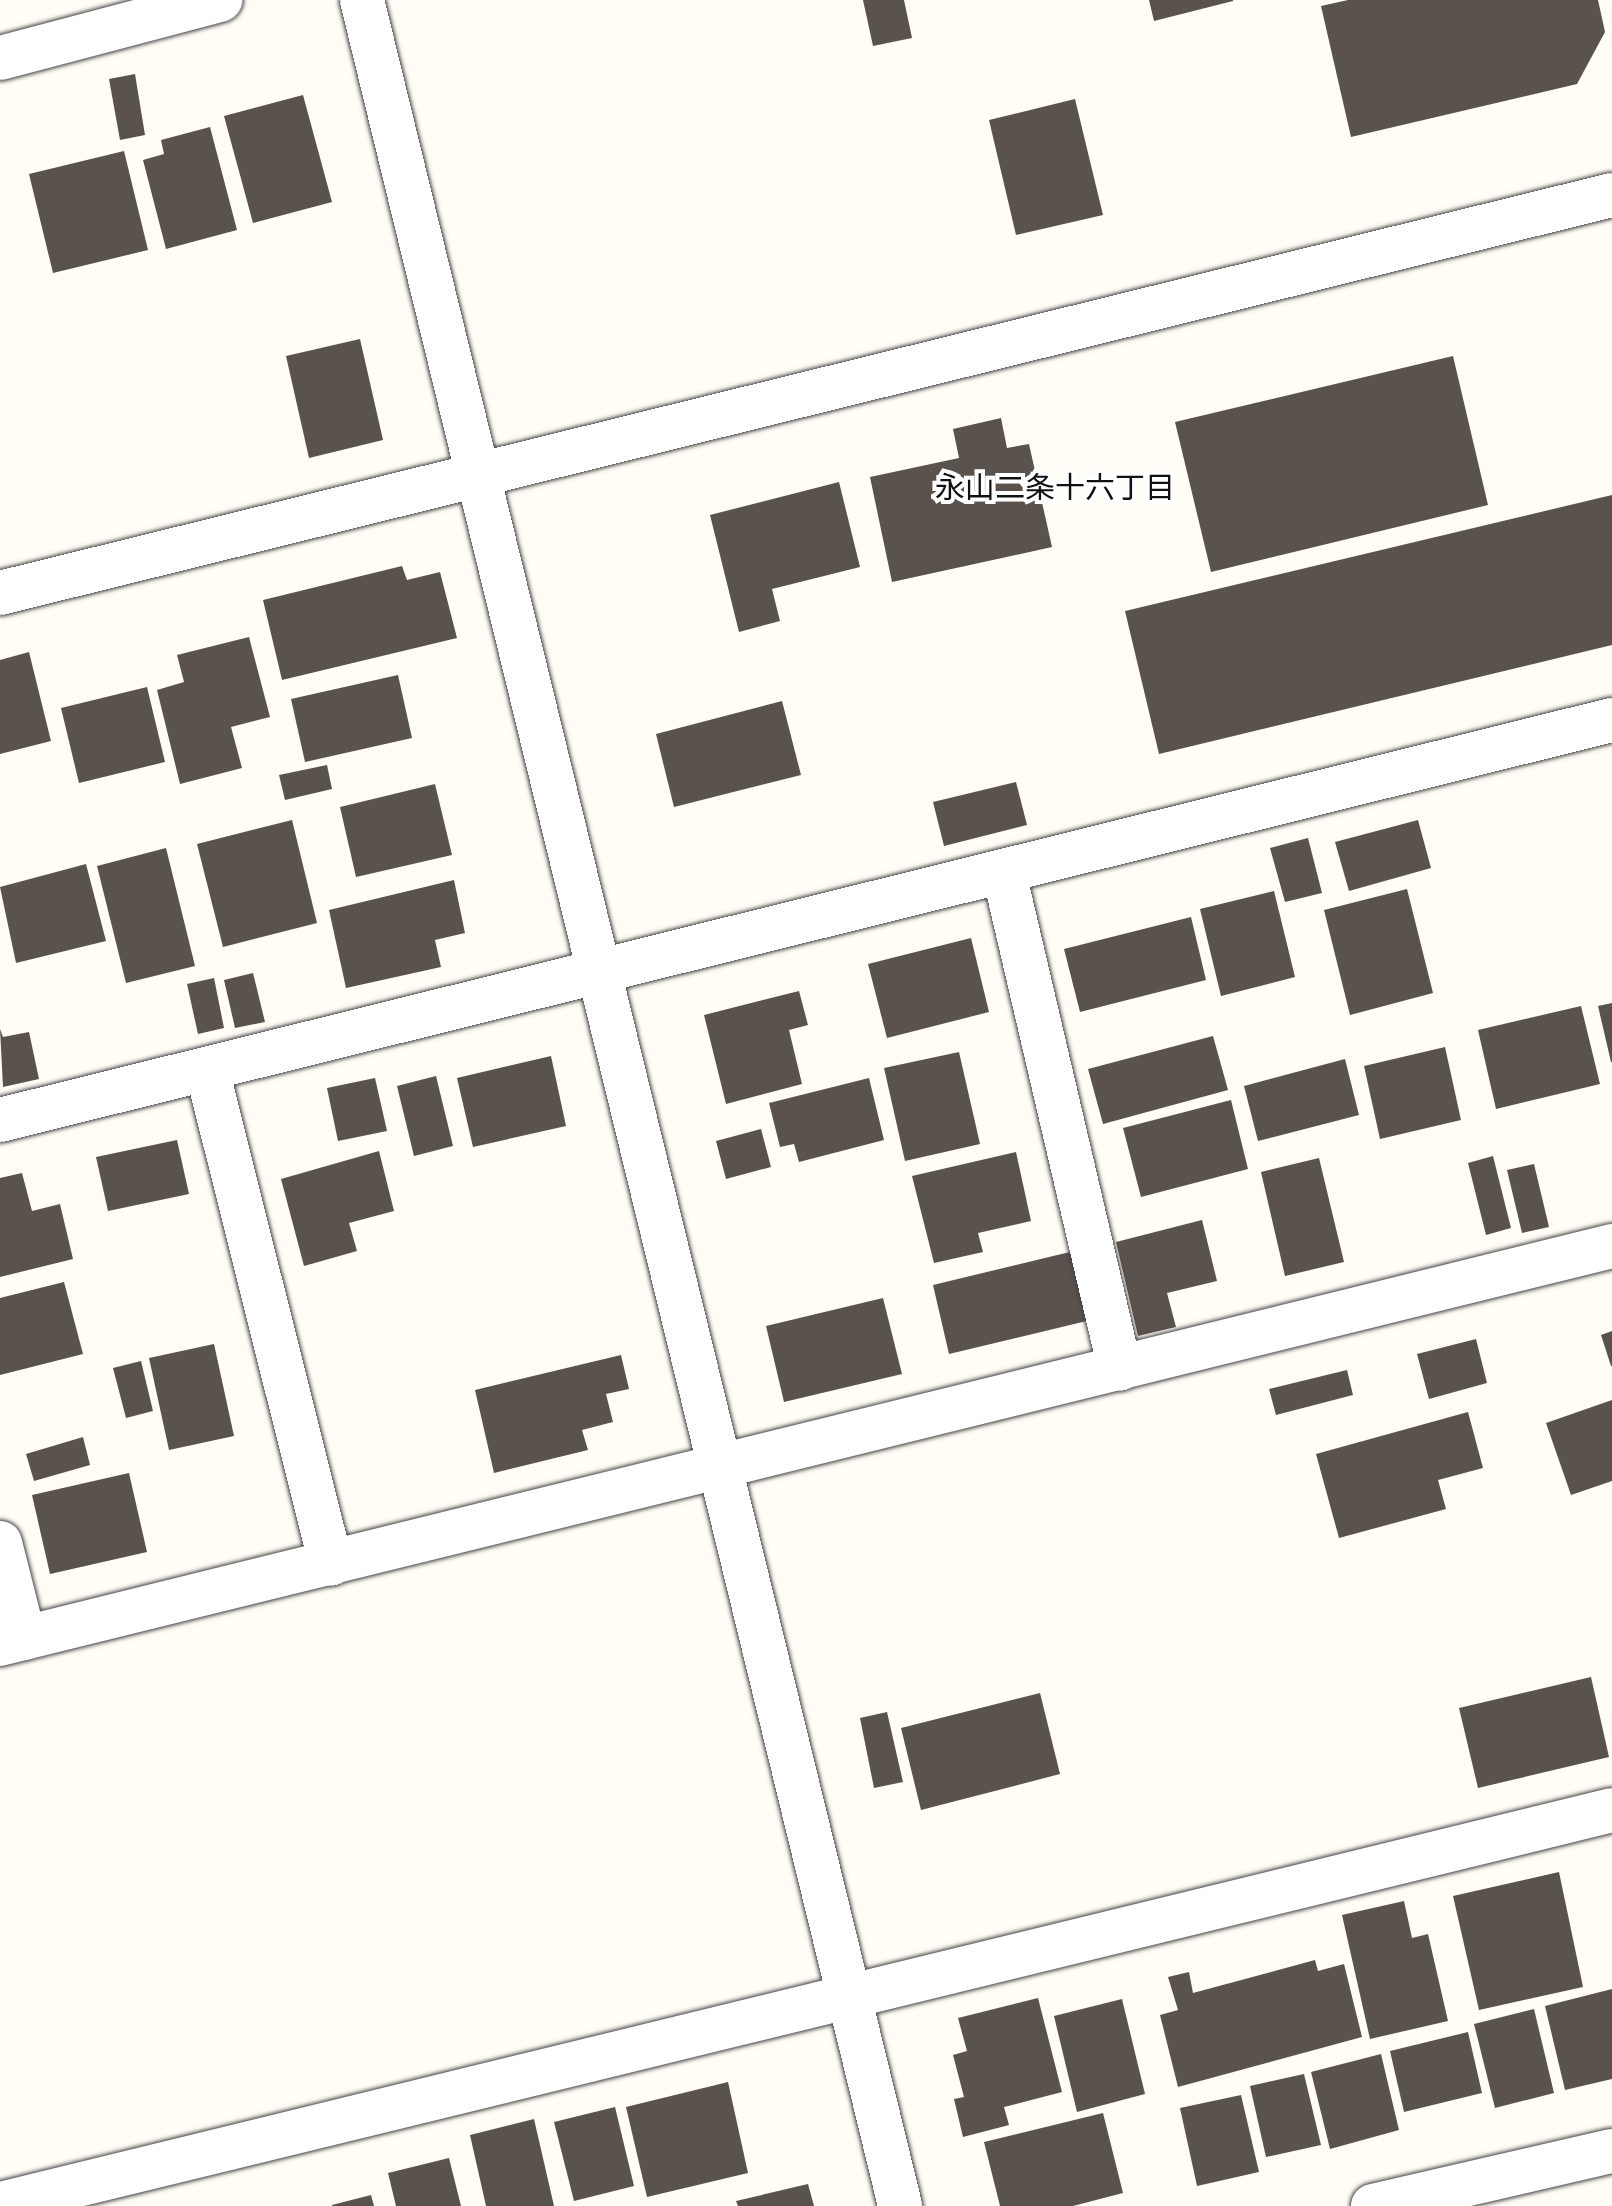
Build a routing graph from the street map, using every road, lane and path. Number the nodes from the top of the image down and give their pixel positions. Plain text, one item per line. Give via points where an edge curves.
1 (220, 0) edge
2 (362, 0) edge
3 (0, 58) edge
4 (1612, 195) edge
5 (481, 473) junction
6 (0, 593) edge
7 (1612, 720) edge
8 (1004, 873) junction
9 (598, 975) junction
10 (207, 1070) junction
11 (0, 1120) edge
12 (1612, 1246) edge
13 (1120, 1369) junction
14 (720, 1470) junction
15 (0, 1543) edge
16 (331, 1564) junction
17 (12, 1641) edge
18 (1612, 1810) edge
19 (845, 1998) junction
20 (1612, 2151) edge
21 (0, 2204) edge
22 (900, 2206) edge
23 (1373, 2206) edge

1 - 3 street
2 - 5 street
4 - 5 street
5 - 6 street
5 - 9 street
7 - 8 street
8 - 9 street
8 - 13 street
9 - 10 street
9 - 14 street
10 - 11 street
10 - 16 street
12 - 13 street
13 - 14 street
14 - 16 street
14 - 19 street
15 - 17 street
16 - 17 street
18 - 19 street
19 - 21 street
19 - 22 street
20 - 23 street

